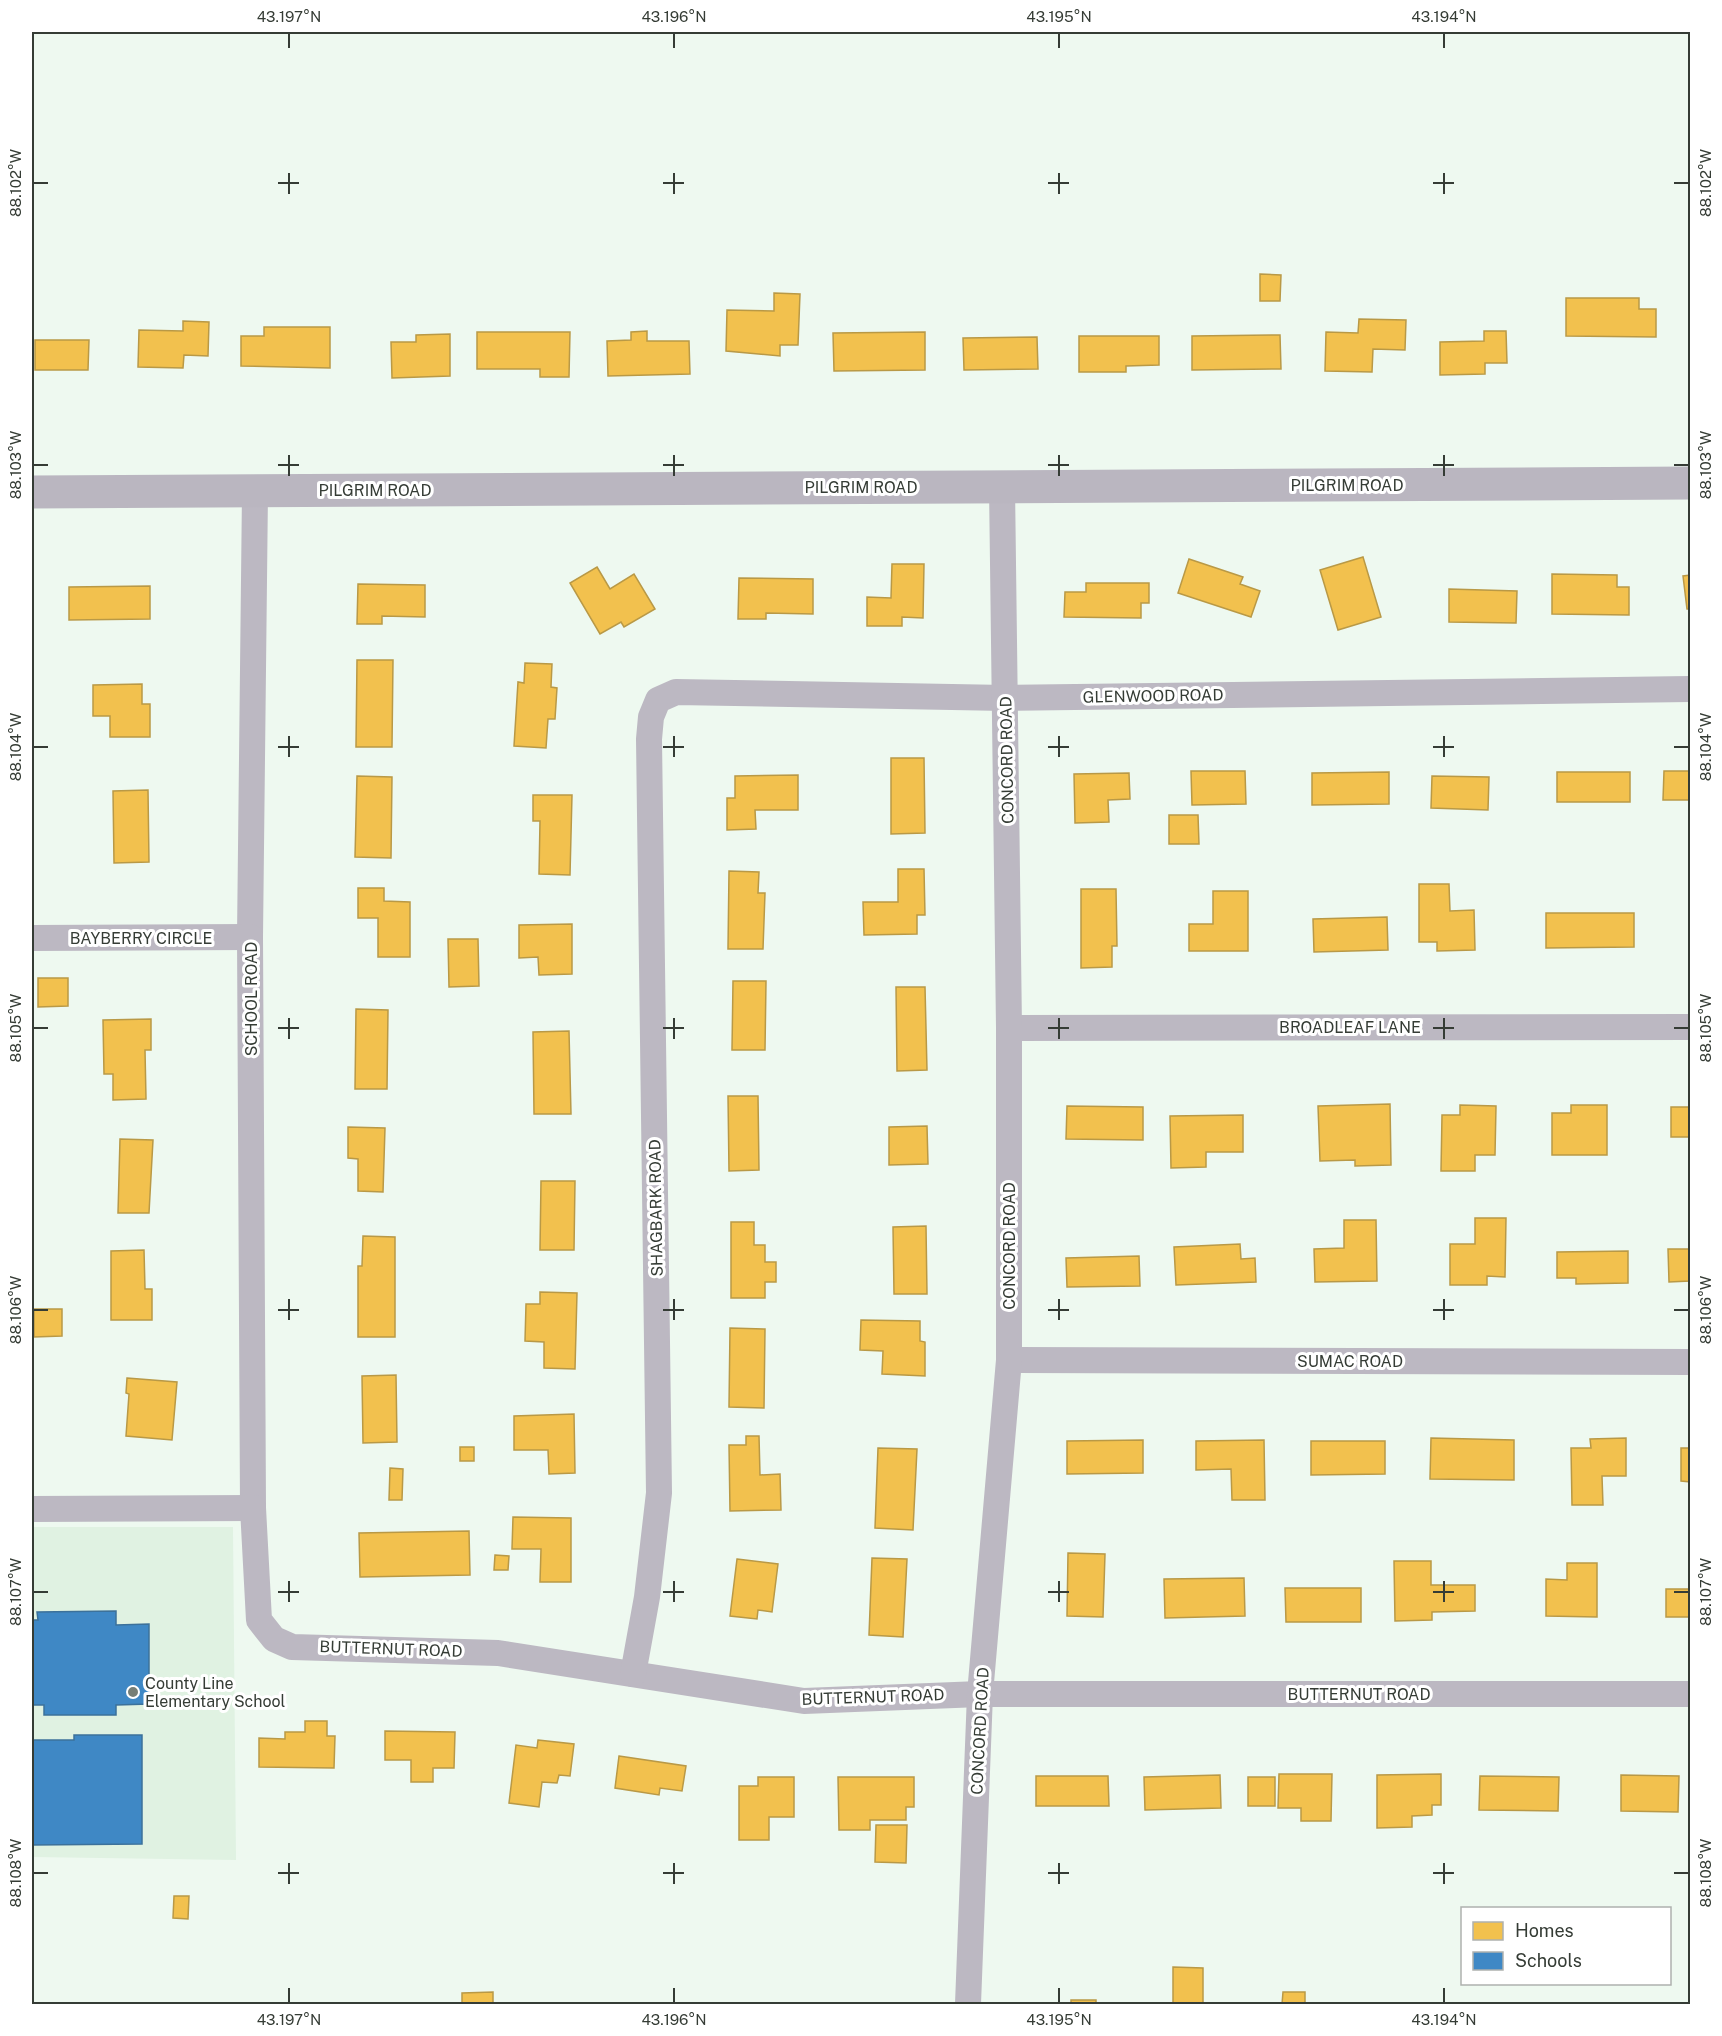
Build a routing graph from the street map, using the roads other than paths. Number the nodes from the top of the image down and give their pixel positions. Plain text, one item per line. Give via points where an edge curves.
1 (1690, 483) edge
2 (1002, 486) junction
3 (255, 491) junction
4 (32, 492) edge
5 (1690, 689) edge
6 (1006, 698) junction
7 (649, 739) joint
8 (250, 937) junction
9 (32, 938) edge
10 (1690, 1027) edge
11 (1009, 1028) junction
12 (1009, 1360) junction
13 (1690, 1362) edge
14 (253, 1508) junction
15 (32, 1509) edge
16 (633, 1674) junction
17 (980, 1694) junction
18 (1690, 1694) edge
19 (968, 2004) edge

1 - 2 street, PILGRIM ROAD
2 - 3 street, PILGRIM ROAD
2 - 6 street, CONCORD ROAD
3 - 4 street, PILGRIM ROAD
3 - 8 street, SCHOOL ROAD
5 - 6 street, GLENWOOD ROAD
6 - 7 street, GLENWOOD ROAD via 676,692 658,700
6 - 11 street, CONCORD ROAD
7 - 16 street, SHAGBARK ROAD via 659,1493 648,1597
8 - 9 street, BAYBERRY CIRCLE
8 - 14 street, SCHOOL ROAD
10 - 11 street, BROADLEAF LANE
11 - 12 street, CONCORD ROAD
12 - 13 street, SUMAC ROAD
12 - 17 street, CONCORD ROAD
14 - 15 street
14 - 16 street, BUTTERNUT ROAD via 260,1620 274,1639 292,1647 498,1653
16 - 17 street, BUTTERNUT ROAD via 804,1701
17 - 18 street, BUTTERNUT ROAD
17 - 19 street, CONCORD ROAD

